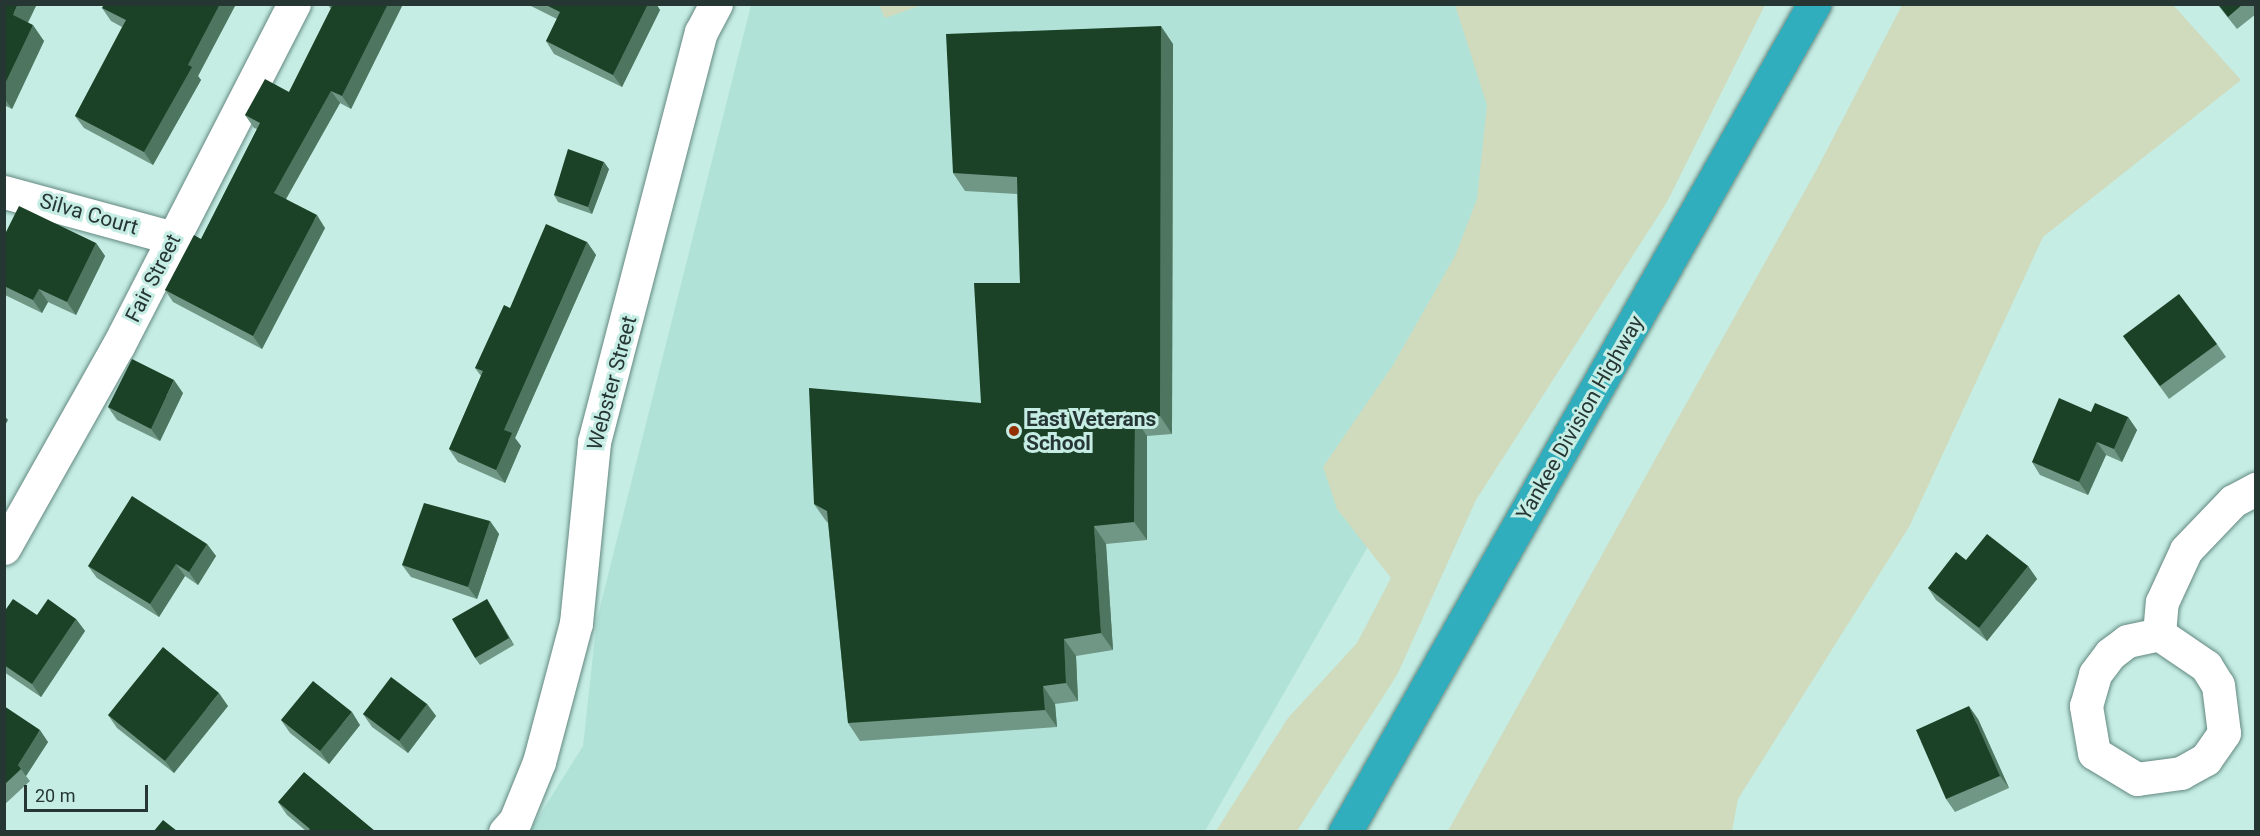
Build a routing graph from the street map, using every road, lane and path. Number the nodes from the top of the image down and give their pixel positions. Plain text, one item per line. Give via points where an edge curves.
1 (294, 4) edge
2 (1814, 4) edge
3 (714, 5) edge
4 (4, 192) edge
5 (173, 238) junction
6 (2256, 489) edge
7 (4, 548) edge
8 (2159, 634) junction
9 (505, 831) edge
10 (1345, 831) edge

1 - 5 street, Fair Street
2 - 10 highway, Yankee Division Highway
3 - 9 street, Webster Street via 701,32 594,442 576,623 539,762 515,821
4 - 5 street, Silva Court
5 - 7 street, Fair Street
6 - 8 street via 2234,501 2186,550 2162,603
8 - 8 street via 2127,641 2110,654 2095,674 2086,706 2094,753 2137,779 2181,773 2206,759 2224,733 2221,696 2206,666

